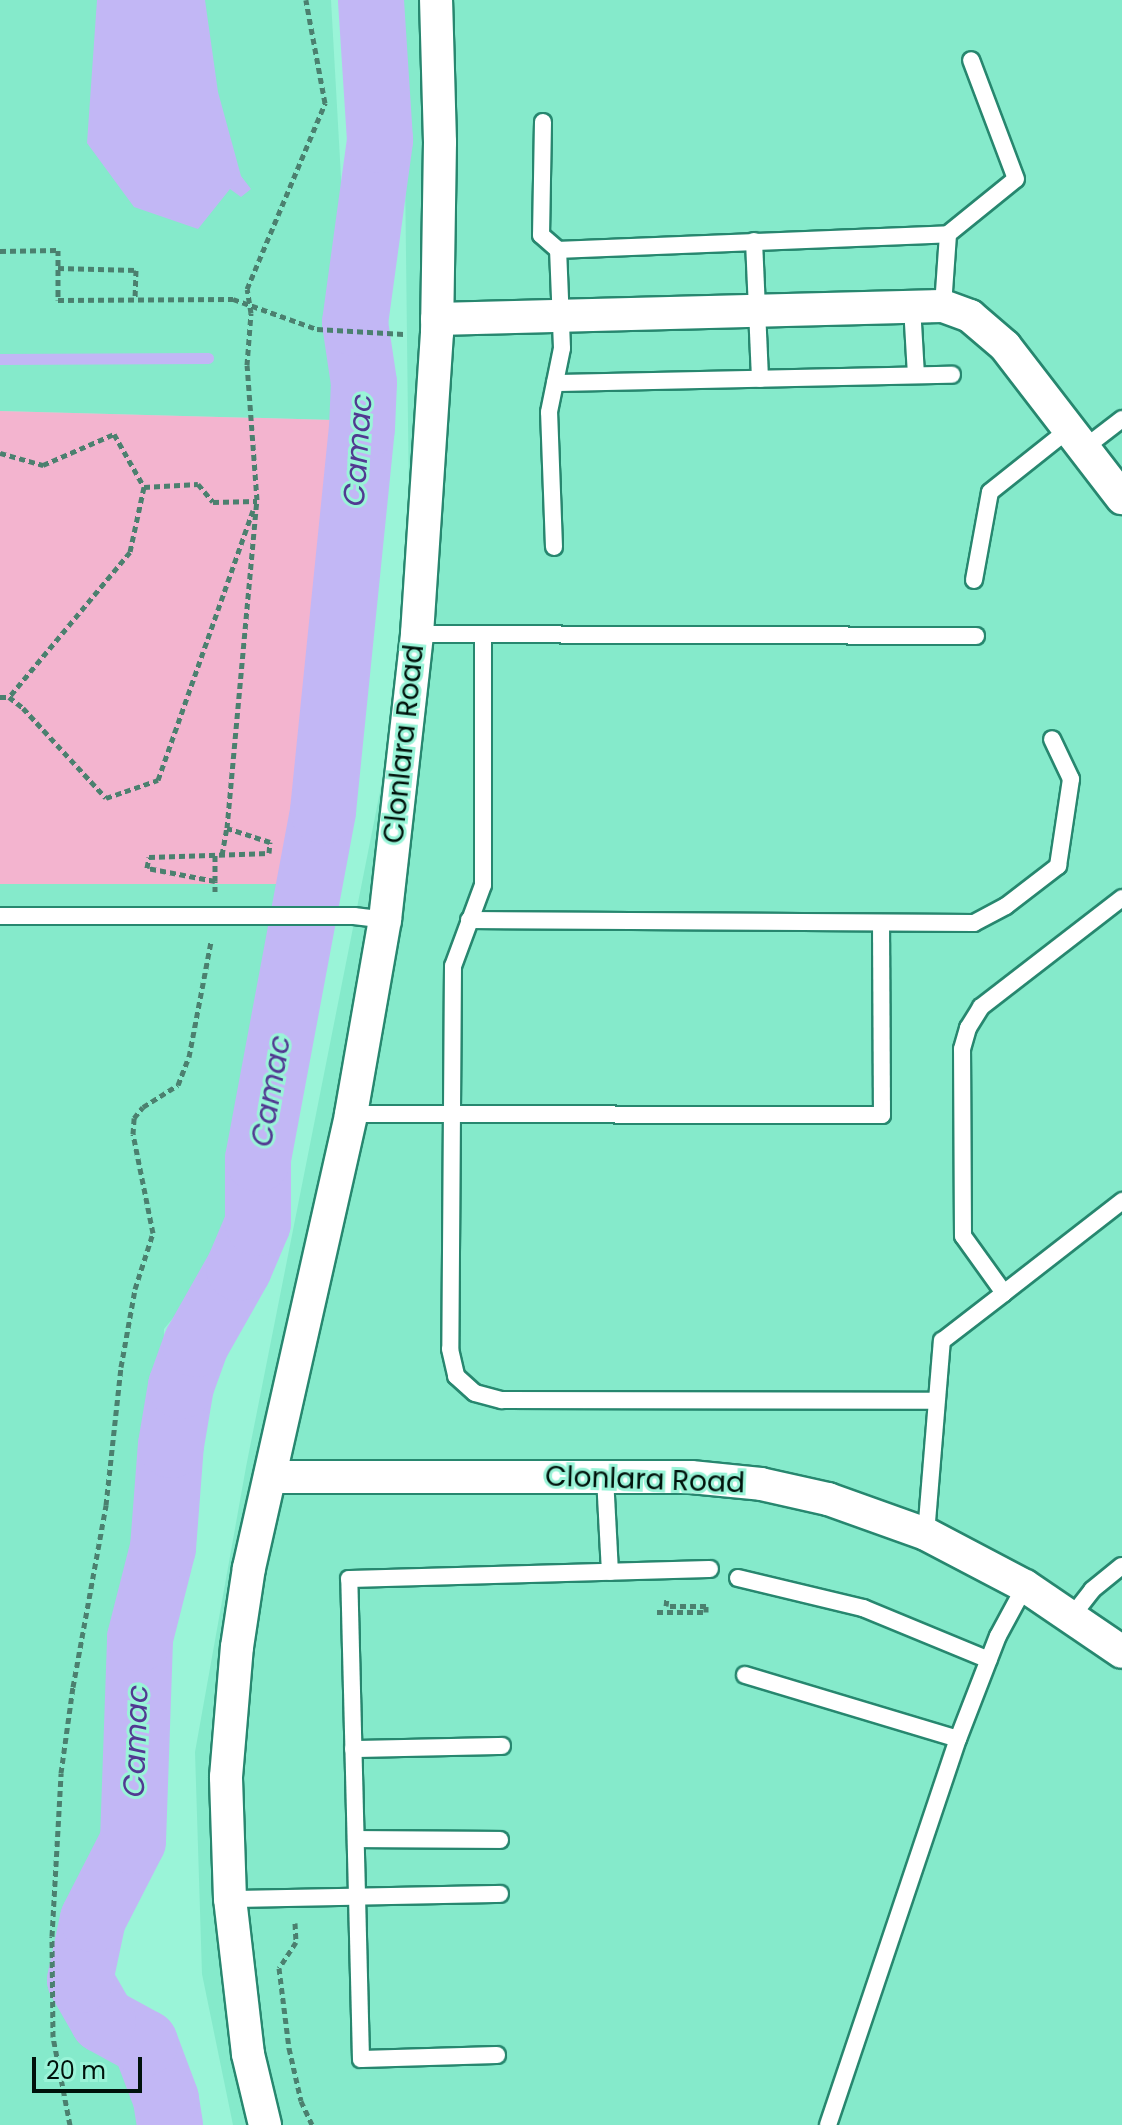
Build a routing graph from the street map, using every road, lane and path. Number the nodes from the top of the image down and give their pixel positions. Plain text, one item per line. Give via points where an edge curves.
1 (306, 0) edge
2 (436, 0) edge
3 (971, 60) dead end
4 (543, 122) dead end
5 (948, 234) junction
6 (754, 241) junction
7 (558, 250) junction
8 (0, 251) edge
9 (58, 268) junction
10 (135, 299) junction
11 (249, 302) junction
12 (928, 306) junction
13 (757, 310) junction
14 (560, 315) junction
15 (437, 319) junction
16 (390, 335) dead end
17 (916, 375) junction
18 (952, 375) dead end
19 (760, 379) junction
20 (555, 383) junction
21 (1122, 419) edge
22 (1076, 440) junction
23 (0, 453) edge
24 (144, 487) junction
25 (1122, 498) edge
26 (257, 500) junction
27 (554, 547) dead end
28 (974, 580) dead end
29 (417, 634) junction
30 (483, 634) junction
31 (976, 636) dead end
32 (0, 697) edge
33 (9, 697) junction
34 (1052, 739) dead end
35 (227, 828) junction
36 (219, 855) junction
37 (215, 881) junction
38 (1122, 898) edge
39 (0, 916) edge
40 (214, 916) junction
41 (385, 920) junction
42 (469, 920) junction
43 (881, 923) junction
44 (351, 1114) junction
45 (453, 1116) junction
46 (1122, 1201) edge
47 (1004, 1293) junction
48 (935, 1401) junction
49 (270, 1477) junction
50 (605, 1477) junction
51 (926, 1534) junction
52 (1122, 1566) edge
53 (710, 1569) dead end
54 (610, 1572) junction
55 (738, 1578) dead end
56 (1025, 1586) junction
57 (1072, 1616) junction
58 (1122, 1652) edge
59 (989, 1660) junction
60 (745, 1675) dead end
61 (958, 1739) junction
62 (502, 1746) dead end
63 (353, 1749) junction
64 (356, 1839) junction
65 (500, 1840) dead end
66 (500, 1894) dead end
67 (357, 1897) junction
68 (294, 1898) junction
69 (230, 1899) junction
70 (497, 2055) dead end
71 (70, 2125) edge
72 (265, 2125) edge
73 (312, 2125) edge
74 (828, 2125) edge

1 - 11 path via 325,103 250,279
2 - 15 street, Clonlara Road
3 - 5 lane via 1016,179
4 - 7 lane via 541,235
5 - 6 lane
5 - 12 lane
6 - 7 lane
6 - 13 lane
7 - 14 lane
8 - 9 path via 58,250
9 - 10 path via 136,270
9 - 10 path via 58,300
10 - 11 path
11 - 16 path via 317,329
11 - 26 path via 247,365
12 - 13 street
12 - 17 lane
12 - 22 street via 970,316 1005,346
13 - 14 street
13 - 19 lane
14 - 15 street
14 - 20 lane via 562,348
15 - 29 street, Clonlara Road
17 - 18 lane
17 - 19 lane
19 - 20 lane
20 - 27 lane via 549,412
21 - 22 lane
22 - 25 street
22 - 28 lane via 990,492
23 - 24 path via 43,465 114,434
24 - 26 path via 198,484 213,502
24 - 33 path via 130,552
26 - 33 path via 158,780 106,798
26 - 35 path
29 - 30 lane
29 - 41 street, Clonlara Road
30 - 31 lane
30 - 42 lane via 483,885
32 - 33 path
34 - 43 lane via 1071,779 1058,866 974,923
35 - 36 path
35 - 36 path via 270,842 269,853
36 - 37 path
36 - 37 path via 149,857 147,868
37 - 40 path
38 - 47 lane via 981,1007 968,1028 962,1049 963,1236
39 - 40 lane
40 - 41 lane
40 - 71 path via 187,1064 178,1085 134,1118 153,1233 135,1289 121,1367 106,1505 61,1773 52,1936 53,2037
41 - 44 street, Clonlara Road
42 - 43 lane
42 - 45 lane via 453,966
43 - 45 lane via 882,1115
44 - 45 lane
44 - 49 street, Clonlara Road
45 - 48 lane via 450,1349 456,1376 475,1393 502,1400
46 - 47 lane
47 - 48 lane via 942,1341
48 - 51 lane
49 - 50 street, Clonlara Road
49 - 69 street, Clonlara Road via 237,1647 226,1777
50 - 51 street, Clonlara Road via 761,1484 828,1499
50 - 54 lane
51 - 56 street, Clonlara Road
52 - 57 lane via 1092,1590
53 - 54 lane
54 - 63 lane via 349,1579
55 - 59 lane via 863,1608
56 - 57 street, Clonlara Road
56 - 59 lane
57 - 58 street, Clonlara Road
59 - 61 lane
60 - 61 lane
61 - 74 lane
62 - 63 lane
63 - 64 lane
64 - 65 lane
64 - 67 lane
66 - 67 lane
67 - 68 lane
67 - 70 lane via 361,2059
68 - 69 lane
68 - 73 path via 296,1942 279,1968 289,2048
69 - 72 street, Clonlara Road via 248,2054

